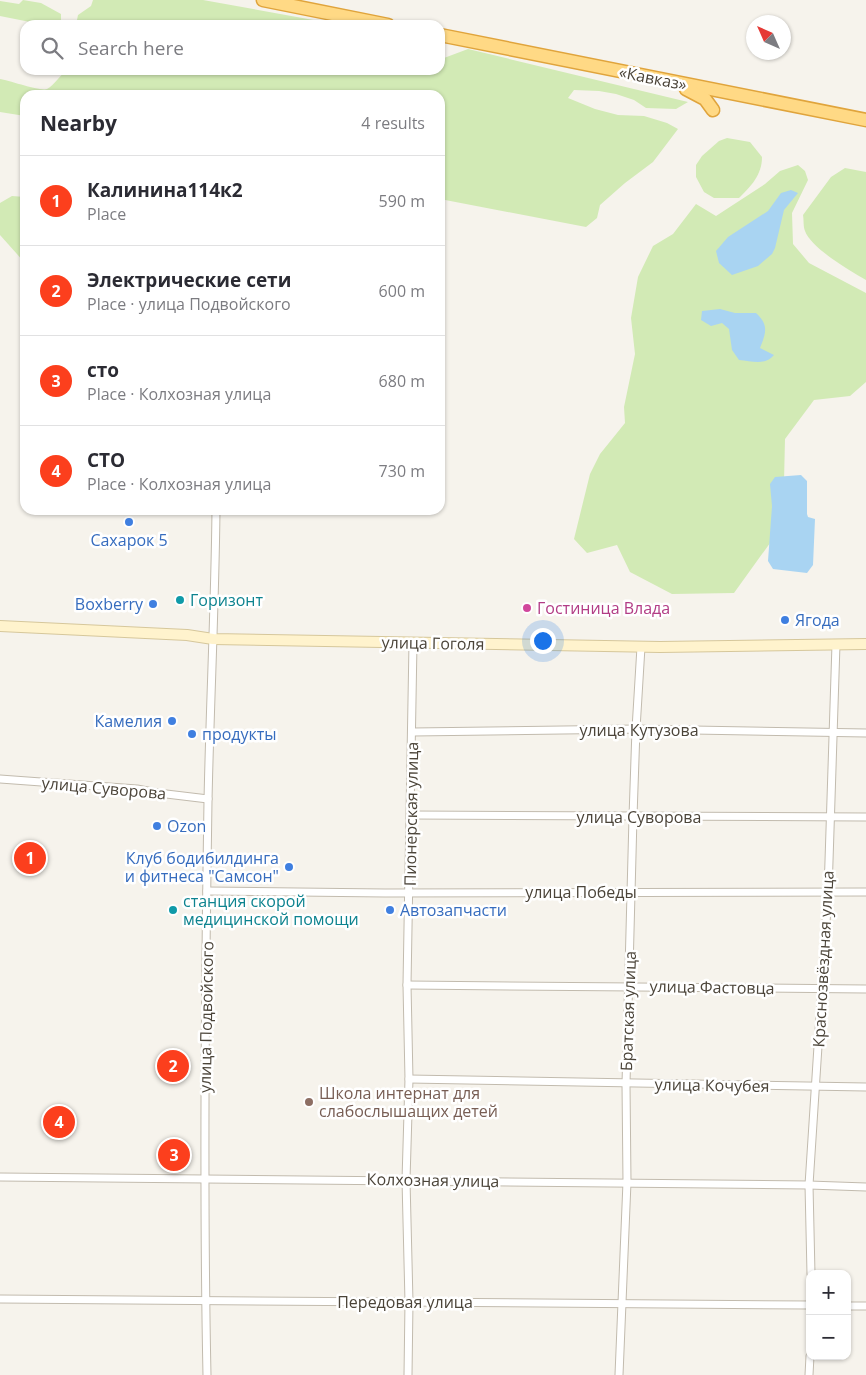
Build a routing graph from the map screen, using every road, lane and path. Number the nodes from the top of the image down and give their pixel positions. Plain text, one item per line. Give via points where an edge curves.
1 (263, 0) edge
2 (363, 20) edge
3 (445, 36) edge
4 (670, 81) junction
5 (713, 110) dead end
6 (866, 120) edge
7 (216, 515) edge
8 (0, 626) edge
9 (213, 639) junction
10 (413, 642) junction
11 (836, 644) junction
12 (866, 644) edge
13 (642, 647) junction
14 (636, 729) junction
15 (413, 732) junction
16 (833, 732) junction
17 (866, 732) edge
18 (0, 779) edge
19 (208, 799) junction
20 (411, 815) junction
21 (634, 817) junction
22 (830, 817) junction
23 (866, 817) edge
24 (207, 891) junction
25 (632, 892) junction
26 (828, 892) junction
27 (866, 892) edge
28 (410, 893) junction
29 (408, 985) junction
30 (629, 986) junction
31 (822, 989) junction
32 (866, 989) edge
33 (409, 1079) junction
34 (626, 1084) junction
35 (817, 1086) junction
36 (866, 1087) edge
37 (0, 1176) edge
38 (204, 1178) junction
39 (406, 1180) junction
40 (627, 1182) junction
41 (809, 1185) junction
42 (866, 1187) edge
43 (811, 1270) edge
44 (0, 1299) edge
45 (205, 1300) junction
46 (409, 1302) junction
47 (621, 1304) junction
48 (806, 1305) edge
49 (851, 1306) edge
50 (866, 1306) edge
51 (810, 1360) edge
52 (207, 1375) edge
53 (408, 1375) edge
54 (619, 1375) edge
55 (809, 1375) edge

1 - 2 highway
3 - 4 highway, «Кавказ»
4 - 5 highway via 705,99
4 - 6 highway, «Кавказ»
7 - 9 street, улица Подвойского
8 - 9 main road, улица Гоголя via 159,633
9 - 10 main road, улица Гоголя
9 - 19 street, улица Подвойского
10 - 13 main road, улица Гоголя
10 - 15 street, Пионерская улица
11 - 12 main road, улица Гоголя
11 - 13 main road, улица Гоголя
11 - 16 street, Краснозвёздная улица
13 - 14 street, Братская улица
14 - 15 street, улица Кутузова
14 - 16 street, улица Кутузова
14 - 21 street, Братская улица
15 - 20 street, Пионерская улица
16 - 17 street, улица Кутузова
16 - 22 street, Краснозвёздная улица
18 - 19 street, улица Суворова via 137,789
19 - 24 street, улица Подвойского
20 - 21 street, улица Суворова
20 - 28 street, Пионерская улица
21 - 22 street, улица Суворова
21 - 25 street, Братская улица
22 - 23 street, улица Суворова
22 - 26 street, Краснозвёздная улица
24 - 28 street, улица Победы
24 - 38 street, улица Подвойского
25 - 26 street, улица Победы
25 - 28 street, улица Победы
25 - 30 street, Братская улица
26 - 27 street, улица Победы
26 - 31 street, Краснозвёздная улица
28 - 29 street, Пионерская улица
29 - 30 street, улица Фастовца
29 - 33 street, Пионерская улица
30 - 31 street, улица Фастовца
30 - 34 street, Братская улица
31 - 32 street, улица Фастовца
31 - 35 street, Краснозвёздная улица
33 - 34 street, улица Кочубея
33 - 39 street, Пионерская улица
34 - 35 street, улица Кочубея
34 - 40 street, Братская улица
35 - 36 street, улица Кочубея
35 - 41 street, Краснозвёздная улица
37 - 38 street, Колхозная улица
38 - 39 street, Колхозная улица
38 - 45 street, улица Подвойского
39 - 40 street, Колхозная улица
39 - 46 street, Пионерская улица
40 - 41 street, Колхозная улица
40 - 47 street, Братская улица
41 - 42 street, Колхозная улица
41 - 43 street, Краснозвёздная улица
44 - 45 street, Передовая улица
45 - 46 street, Передовая улица
45 - 52 street, улица Подвойского
46 - 47 street, Передовая улица
46 - 53 street, Пионерская улица
47 - 48 street, Передовая улица
47 - 54 street, Братская улица
49 - 50 street
51 - 55 street

